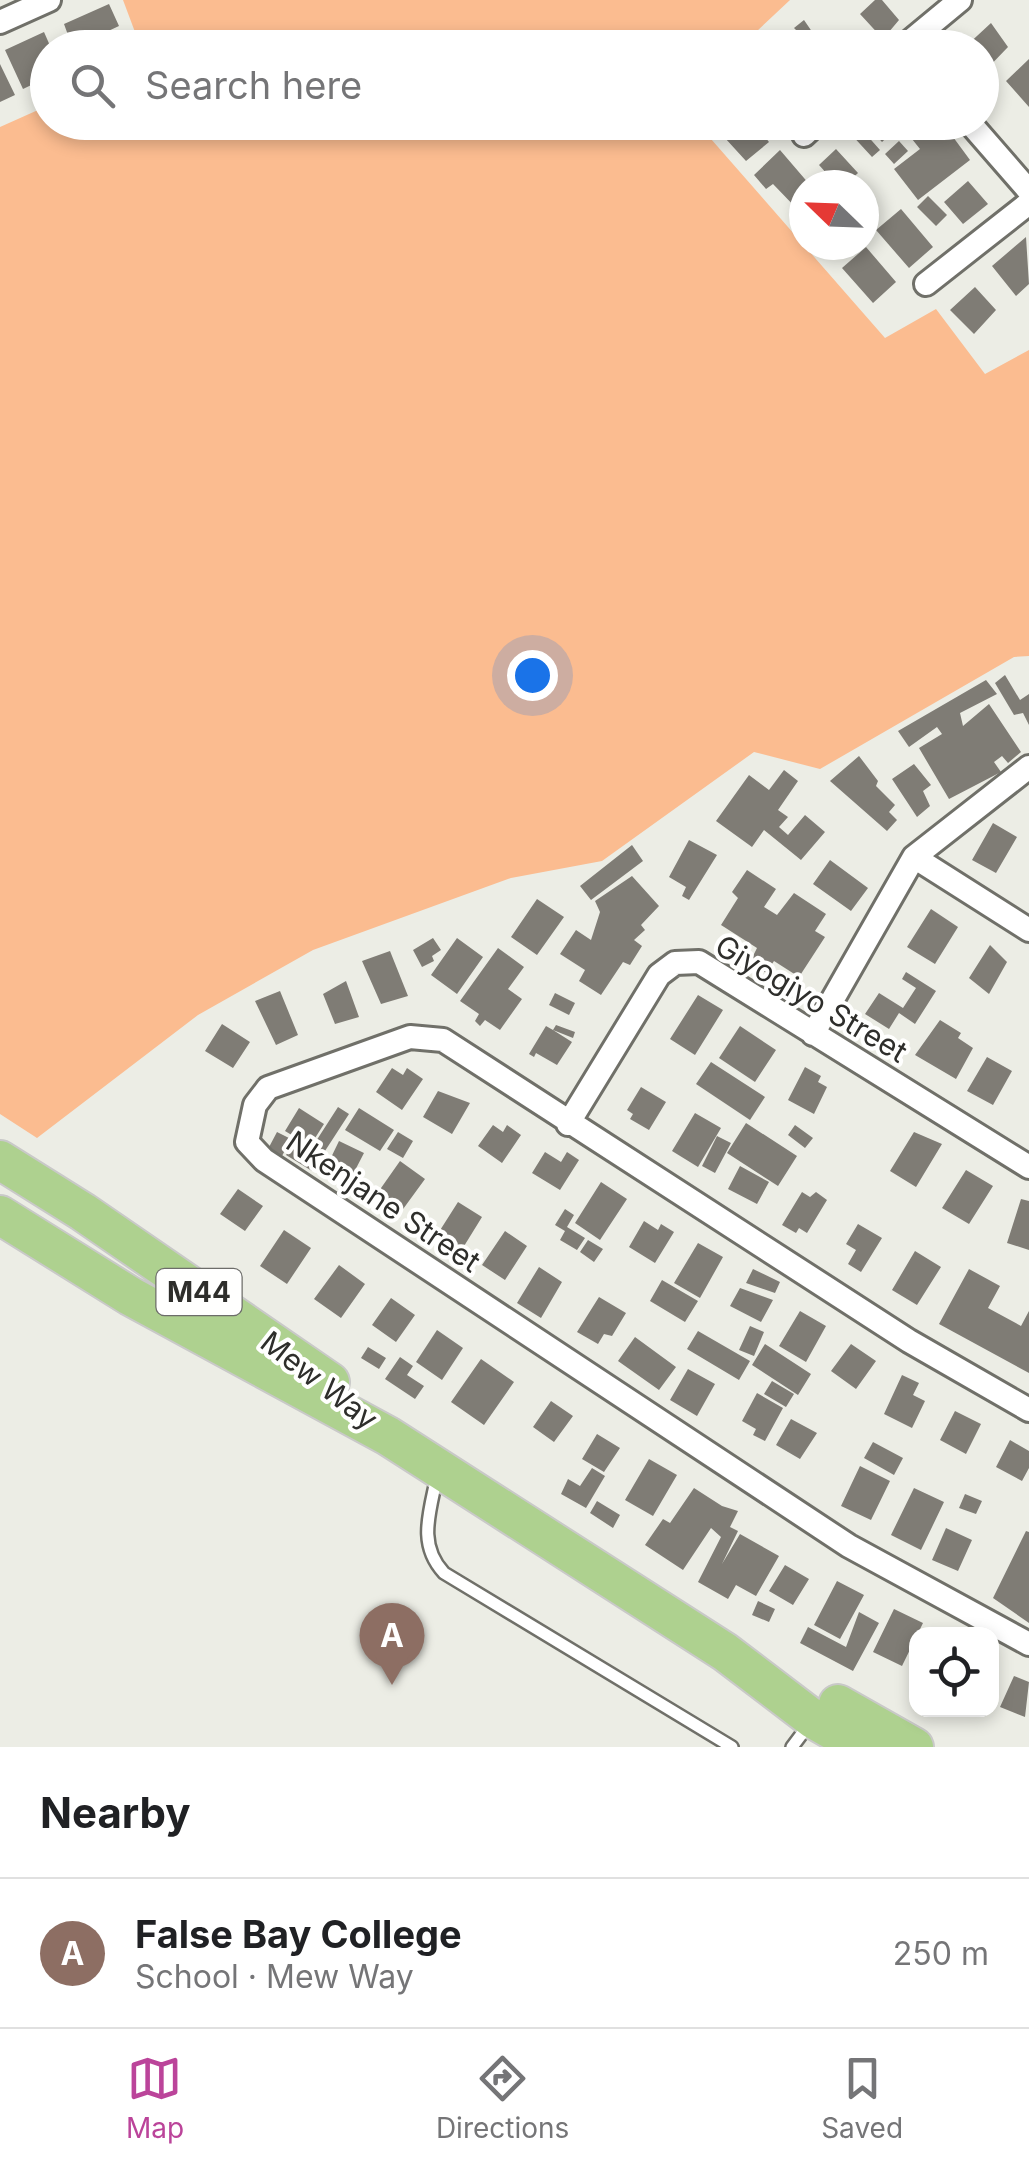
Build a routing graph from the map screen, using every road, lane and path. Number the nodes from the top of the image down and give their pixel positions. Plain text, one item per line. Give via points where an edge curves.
1 (49, 0) edge
2 (960, 0) edge
3 (0, 22) edge
4 (924, 30) edge
5 (985, 140) edge
6 (1029, 191) edge
7 (1029, 203) edge
8 (926, 284) dead end
9 (1029, 768) edge
10 (914, 857) junction
11 (1029, 930) edge
12 (813, 1034) junction
13 (568, 1124) junction
14 (0, 1160) edge
15 (1029, 1167) edge
16 (0, 1185) edge
17 (0, 1215) edge
18 (133, 1246) junction
19 (1029, 1410) edge
20 (388, 1436) junction
21 (438, 1468) junction
22 (1029, 1644) edge
23 (766, 1679) junction
24 (802, 1733) edge
25 (732, 1747) edge
26 (862, 1747) edge
27 (914, 1747) edge

1 - 3 street
2 - 4 street
5 - 6 street
7 - 8 street
9 - 10 street
10 - 11 street
10 - 12 street
12 - 13 street, Giyogiyo Street via 698,962 675,963 659,975
12 - 15 street, Giyogiyo Street
13 - 19 street, Nkenjane Street
13 - 22 street, Nkenjane Street via 443,1040 410,1036 268,1088 254,1105 247,1142 264,1160 849,1546
14 - 18 main road, Mew Way / M44
16 - 18 main road via 79,1234
17 - 20 main road, Mew Way / M44 via 130,1296
18 - 20 main road, Mew Way / M44 via 332,1384
20 - 21 main road, Mew Way / M44
21 - 23 main road, Mew Way / M44
21 - 25 lane via 426,1540 444,1573
23 - 24 main road, Mew Way / M44
23 - 27 main road, Mew Way / M44 via 831,1700
24 - 26 main road, Mew Way / M44

